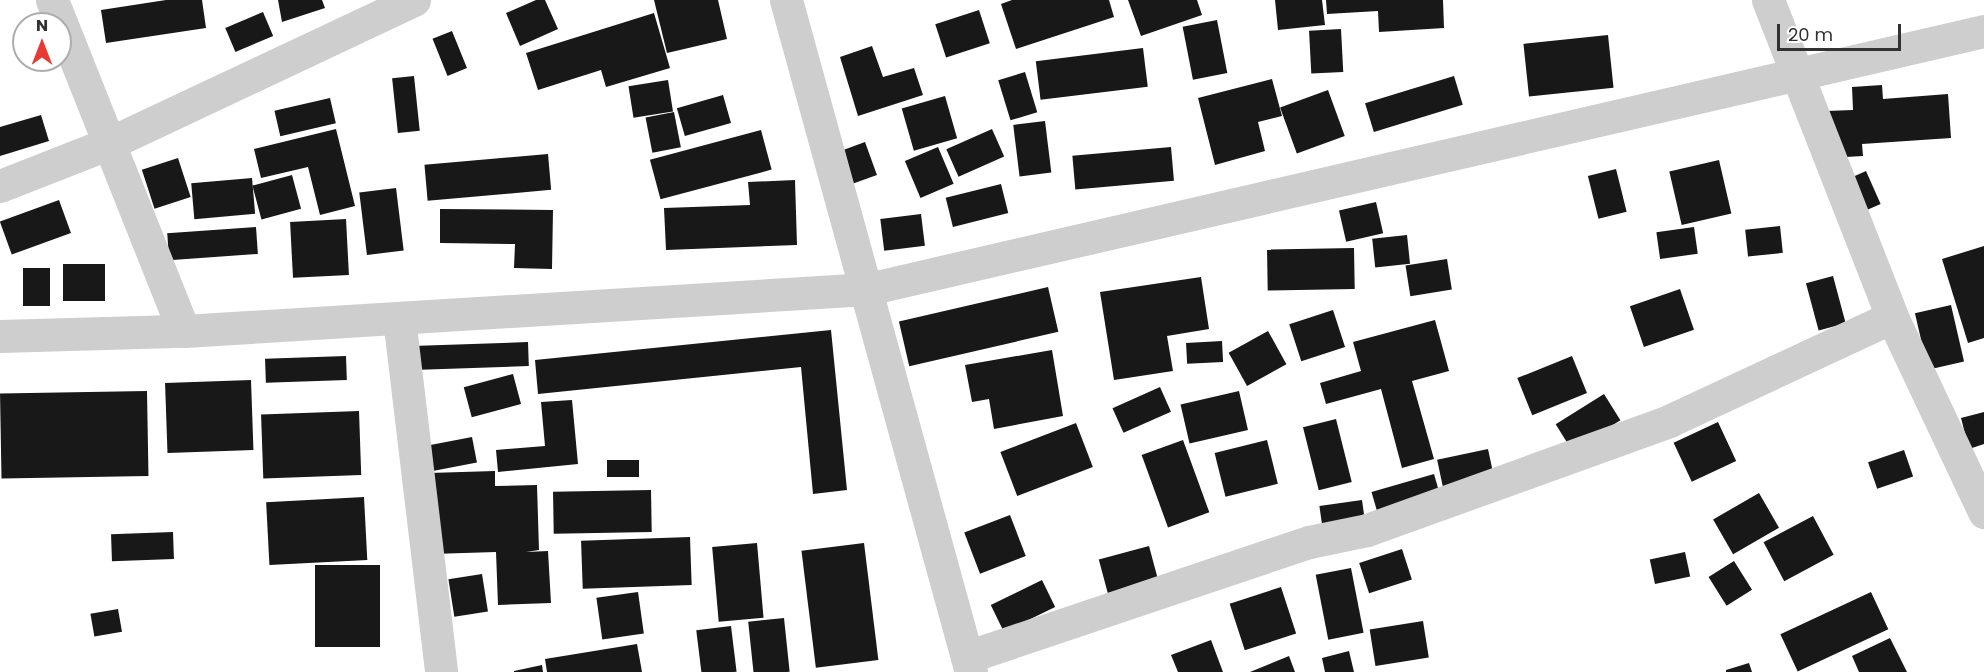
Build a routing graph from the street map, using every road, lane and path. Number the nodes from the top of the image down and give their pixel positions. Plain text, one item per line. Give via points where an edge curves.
1 (52, 0) edge
2 (414, 0) edge
3 (786, 0) edge
4 (1768, 0) edge
5 (1984, 31) edge
6 (1797, 72) junction
7 (110, 143) junction
8 (0, 186) edge
9 (868, 289) junction
10 (1892, 317) junction
11 (399, 318) junction
12 (184, 331) junction
13 (0, 336) edge
14 (1984, 512) edge
15 (969, 664) edge
16 (441, 672) edge

1 - 7 street
2 - 7 street
3 - 9 street
4 - 6 street
5 - 6 street
6 - 9 street
6 - 10 street
7 - 8 street
7 - 12 street
9 - 11 street
9 - 15 street
10 - 14 street
10 - 15 street via 1669,421 1367,530 1310,542
11 - 12 street
11 - 16 street
12 - 13 street

